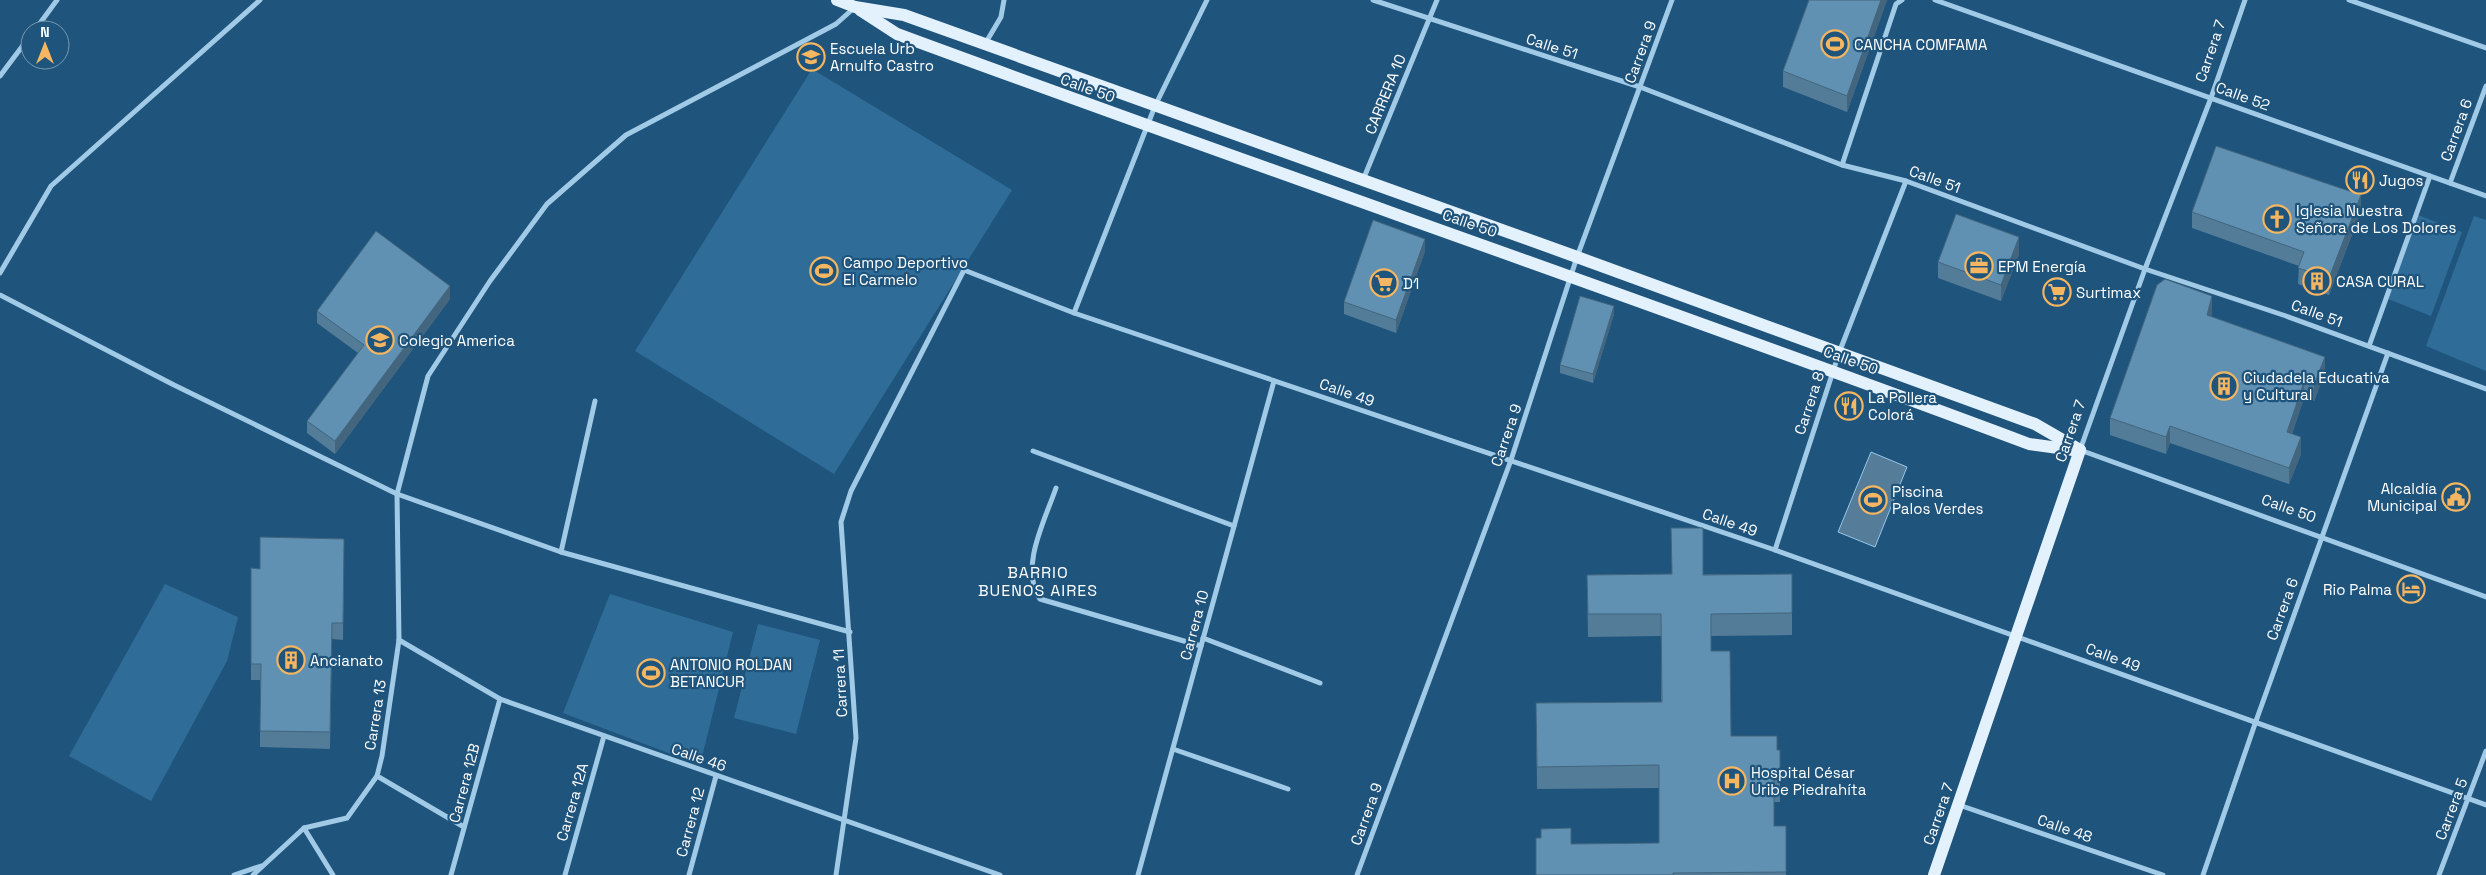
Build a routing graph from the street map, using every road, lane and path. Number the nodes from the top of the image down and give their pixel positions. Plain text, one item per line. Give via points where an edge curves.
1 (57, 0) edge
2 (260, 0) edge
3 (837, 0) edge
4 (1004, 0) edge
5 (1207, 0) edge
6 (1373, 0) edge
7 (1437, 0) edge
8 (1672, 0) edge
9 (1902, 0) edge
10 (1935, 0) edge
11 (2245, 0) edge
12 (2348, 0) edge
13 (855, 7) junction
14 (1430, 19) junction
15 (42, 20) edge
16 (985, 44) junction
17 (2486, 48) edge
18 (20, 49) edge
19 (0, 76) edge
20 (2486, 86) edge
21 (1640, 88) junction
22 (2211, 98) junction
23 (1155, 106) junction
24 (1147, 126) junction
25 (1842, 165) junction
26 (2430, 176) junction
27 (1363, 180) junction
28 (1906, 181) junction
29 (2450, 183) junction
30 (2486, 196) edge
31 (1578, 257) junction
32 (2145, 269) junction
33 (964, 270) joint
34 (0, 273) edge
35 (1572, 276) junction
36 (0, 295) edge
37 (1074, 313) junction
38 (2369, 346) junction
39 (1839, 353) junction
40 (2388, 353) junction
41 (1833, 370) junction
42 (1274, 381) junction
43 (2486, 389) edge
44 (595, 401) dead end
45 (2080, 450) junction
46 (1033, 451) dead end
47 (1510, 460) junction
48 (1056, 488) dead end
49 (397, 494) junction
50 (1234, 526) junction
51 (2322, 537) junction
52 (1775, 550) junction
53 (561, 552) junction
54 (2486, 597) edge
55 (850, 632) junction
56 (2017, 636) junction
57 (1203, 638) junction
58 (399, 640) junction
59 (1201, 646) junction
60 (1320, 683) dead end
61 (500, 698) junction
62 (2256, 721) junction
63 (604, 736) junction
64 (1173, 749) junction
65 (2486, 752) edge
66 (377, 776) junction
67 (716, 776) junction
68 (1288, 789) dead end
69 (2469, 799) junction
70 (1959, 804) junction
71 (2486, 805) edge
72 (846, 819) junction
73 (464, 827) junction
74 (304, 828) junction
75 (261, 866) junction
76 (234, 875) edge
77 (253, 875) edge
78 (333, 875) edge
79 (452, 875) edge
80 (564, 875) edge
81 (689, 875) edge
82 (836, 875) edge
83 (1000, 875) edge
84 (1138, 875) edge
85 (1357, 875) edge
86 (1934, 875) edge
87 (2163, 875) edge
88 (2203, 875) edge
89 (2440, 875) edge

1 - 15 street
2 - 34 street via 51,186
3 - 13 main road, Calle 50
4 - 16 street via 1001,17
5 - 23 street
6 - 14 street, Calle 51
7 - 14 street
8 - 21 street, Carrera 9
9 - 25 street via 1896,4
10 - 22 street, Calle 52
11 - 22 street, Carrera 7
12 - 17 street
13 - 16 main road, Calle 50 via 904,15
13 - 24 main road, Calle 50 via 897,34
13 - 49 street, Carrera 13 via 836,24 626,135 548,204 490,281 428,376
14 - 21 street, Calle 51
14 - 27 street, CARRERA 10
16 - 23 main road, Calle 50
18 - 19 street
20 - 29 street, Carrera 6
21 - 25 street, Calle 51
21 - 31 street, Carrera 9
22 - 26 street, Calle 52
22 - 32 street, Carrera 7
23 - 24 street
23 - 27 main road, Calle 50
24 - 35 main road, Calle 50
24 - 37 street
25 - 28 street, Calle 51
26 - 29 street, Calle 52
26 - 38 street, Carrera 6
27 - 31 main road, Calle 50
28 - 32 street, Calle 51
28 - 39 street, Carrera 8
29 - 30 street, Calle 52
31 - 35 street, Carrera 9
31 - 39 main road, Calle 50
32 - 38 street, Calle 51
32 - 45 street, Carrera 7
33 - 37 street, Calle 49
33 - 55 street, Carrera 11 via 851,491 841,522
35 - 41 main road, Calle 50
35 - 47 street, Carrera 9
36 - 49 street
37 - 42 street, Calle 49
38 - 40 street, Calle 51
39 - 41 street, Carrera 8
39 - 45 main road, Calle 50 via 2034,424
40 - 43 street, Calle 51
40 - 51 street, Carrera 6
41 - 45 main road, Calle 50 via 2028,444
41 - 52 street, Carrera 8
42 - 47 street, Calle 49
42 - 50 street, Carrera 10
44 - 53 street
45 - 51 street, Calle 50
45 - 56 main road, Carrera 7
46 - 50 street
47 - 52 street, Calle 49
47 - 85 street, Carrera 9
48 - 59 street via 1030,568 1032,588 1040,599
49 - 53 street
49 - 58 street, Carrera 13
50 - 57 street, Carrera 10
51 - 54 street, Calle 50
51 - 62 street, Carrera 6
52 - 56 street, Calle 49
53 - 55 street
55 - 72 street, Carrera 11 via 856,738
56 - 62 street, Calle 49
56 - 70 main road, Carrera 7
57 - 59 street, Carrera 10
57 - 60 street
58 - 61 street, Calle 46
58 - 66 street, Carrera 13
59 - 64 street, Carrera 10
61 - 63 street, Calle 46
61 - 73 street, Carrera 12B
62 - 69 street, Calle 49
62 - 88 street, Carrera 6
63 - 67 street, Calle 46
63 - 80 street, Carrera 12A
64 - 68 street
64 - 84 street, Carrera 10
65 - 69 street, Carrera 5
66 - 73 street
66 - 74 street, Carrera 13 via 347,818
67 - 72 street, Calle 46
67 - 81 street, Carrera 12
69 - 71 street, Calle 49
69 - 89 street, Carrera 5
70 - 86 main road, Carrera 7
70 - 87 street, Calle 48
72 - 82 street, Carrera 11
72 - 83 street, Calle 46
73 - 79 street, Carrera 12B
74 - 75 street, Carrera 13
74 - 78 street
75 - 76 street
75 - 77 street, Carrera 13

